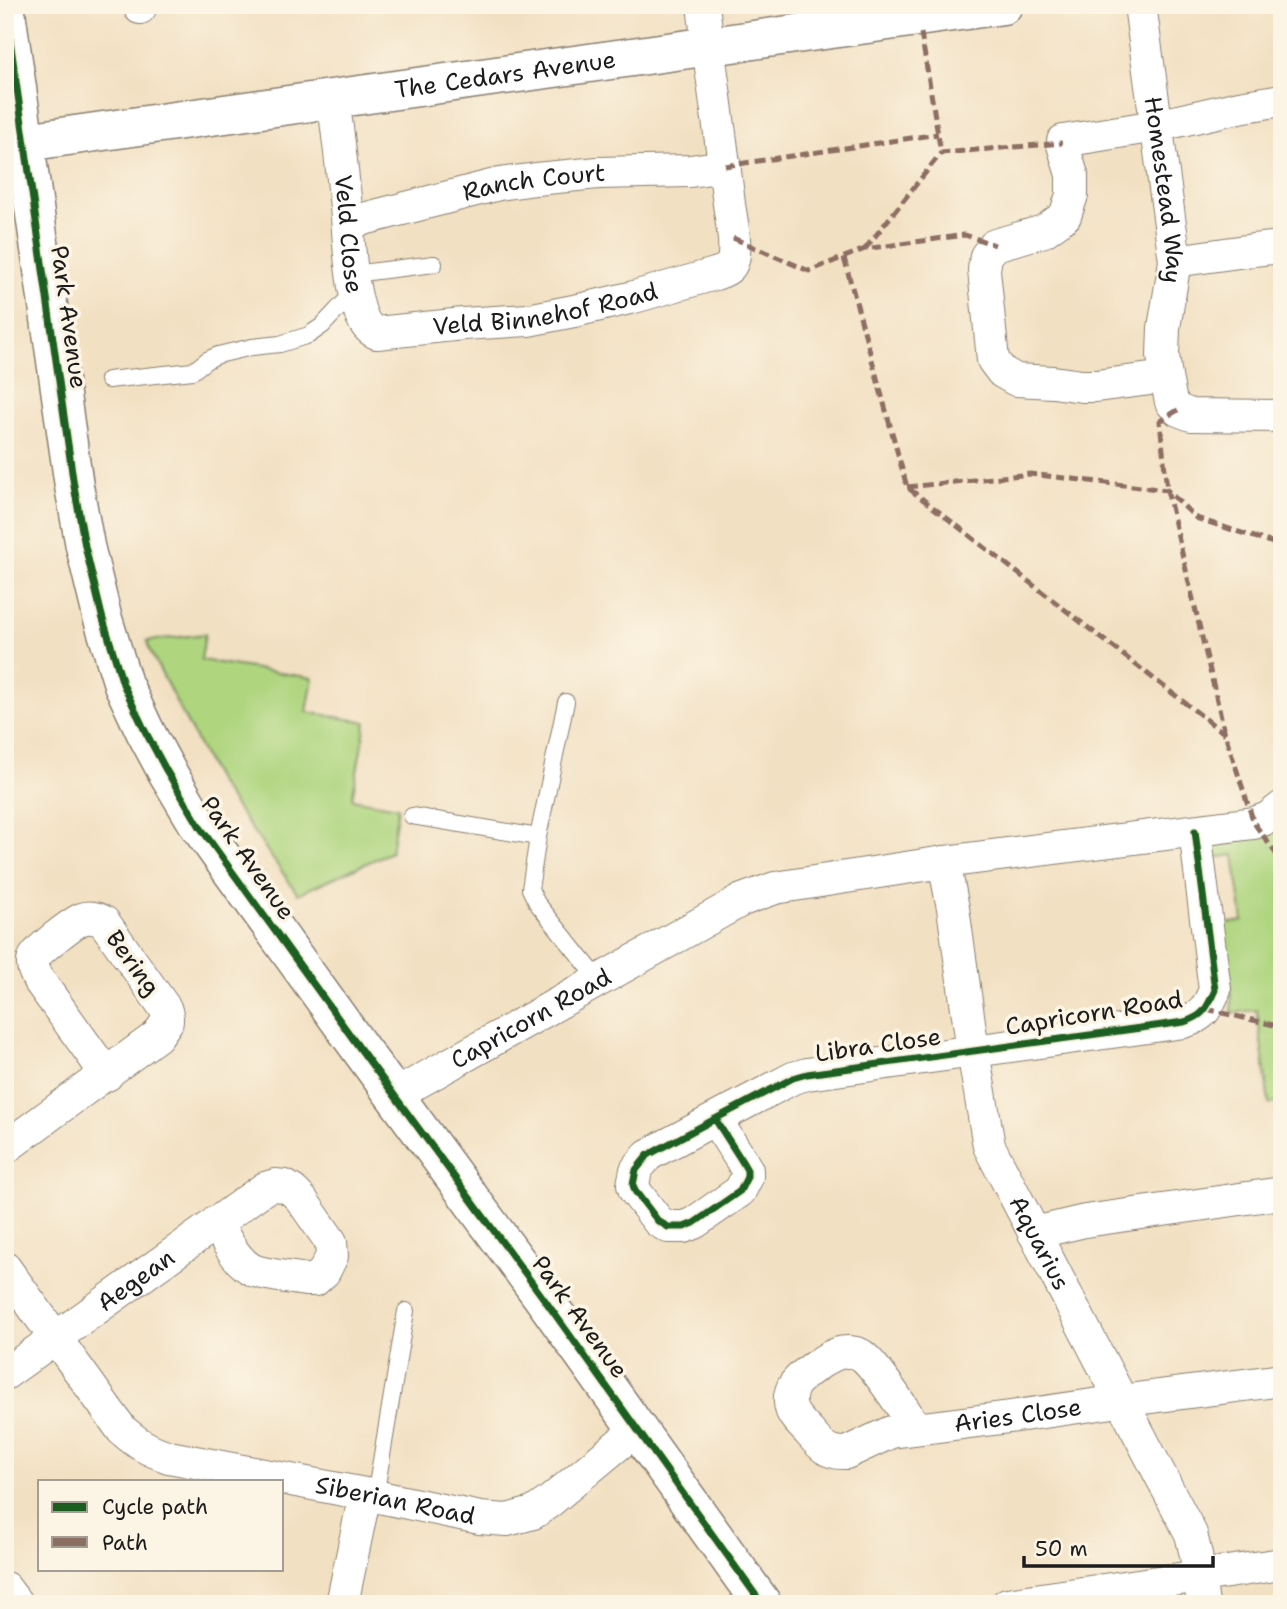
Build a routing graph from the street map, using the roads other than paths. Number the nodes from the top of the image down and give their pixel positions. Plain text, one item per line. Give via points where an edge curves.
1 (5, 5) edge
2 (703, 5) edge
3 (1003, 5) edge
4 (1140, 5) edge
5 (959, 8) edge
6 (708, 47) junction
7 (333, 99) junction
8 (1282, 100) edge
9 (1156, 127) junction
10 (15, 143) edge
11 (725, 166) junction
12 (348, 223) junction
13 (1282, 247) edge
14 (1175, 261) junction
15 (435, 264) dead end
16 (354, 282) junction
17 (1166, 377) junction
18 (108, 380) dead end
19 (1282, 415) edge
20 (566, 702) dead end
21 (1282, 807) edge
22 (412, 816) dead end
23 (1195, 831) junction
24 (538, 837) junction
25 (944, 862) junction
26 (599, 980) junction
27 (973, 1051) junction
28 (107, 1075) junction
29 (395, 1095) junction
30 (715, 1119) dead end
31 (5, 1148) edge
32 (1282, 1193) edge
33 (216, 1222) dead end
34 (1034, 1233) junction
35 (5, 1268) edge
36 (406, 1311) dead end
37 (56, 1338) junction
38 (5, 1374) edge
39 (1282, 1380) edge
40 (1121, 1401) junction
41 (916, 1428) dead end
42 (637, 1429) junction
43 (370, 1496) junction
44 (1282, 1564) edge
45 (5, 1588) edge
46 (1201, 1590) edge
47 (1026, 1602) edge
48 (17, 1604) edge
49 (342, 1604) edge
50 (762, 1604) edge

1 - 10 street, Park Avenue
2 - 6 street
3 - 5 street, The Cedars Avenue
4 - 9 street, Homestead Way
5 - 6 street, The Cedars Avenue
6 - 7 street, The Cedars Avenue
6 - 11 street
7 - 10 street, The Cedars Avenue
7 - 12 street, Veld Close
8 - 9 street
9 - 14 street, Homestead Way
9 - 17 street via 1063,141 1072,175 1065,216 1044,231 995,245 986,256 984,270 993,360 1002,372 1016,380 1082,386
10 - 29 street, Park Avenue via 85,546 123,684 155,751 200,827
11 - 12 street, Ranch Court via 499,184
11 - 16 street, Veld Binnehof Road via 733,260 715,274 528,320 377,333 368,329
12 - 16 street, Veld Close
13 - 14 street
14 - 17 street, Homestead Way via 1164,328
15 - 16 lane
16 - 18 lane, Veld Close via 309,335 212,357 193,371
17 - 19 street, Homestead Way via 1171,402 1191,415
20 - 24 lane
21 - 23 street, Capricorn Road via 1254,823
22 - 24 lane
23 - 25 street, Capricorn Road
23 - 27 street, Capricorn Road via 1215,989 1206,1009 1184,1022
24 - 26 lane via 530,889 533,898
25 - 26 street, Capricorn Road via 775,888 742,900
25 - 27 street, Aquarius
26 - 29 street, Capricorn Road
27 - 30 street, Libra Close via 800,1075
27 - 34 street, Aquarius via 989,1146
28 - 28 street, Bering via 157,1036 167,1014 104,922 92,917 81,919 42,947 33,968
28 - 31 street, Bering
29 - 42 street, Park Avenue
32 - 34 street via 1086,1221
33 - 37 street, Aegean
34 - 40 street, Aquarius
35 - 37 street, Siberian Road
36 - 43 lane
37 - 38 street, Aegean
37 - 43 street, Siberian Road via 122,1430 149,1450
39 - 40 street, Aries Close
40 - 41 street, Aries Close
40 - 46 street, Aquarius via 1191,1534
42 - 43 street, Siberian Road via 549,1502 520,1517 494,1520
42 - 50 street, Park Avenue
43 - 49 street
44 - 46 street
45 - 48 street
46 - 47 street

